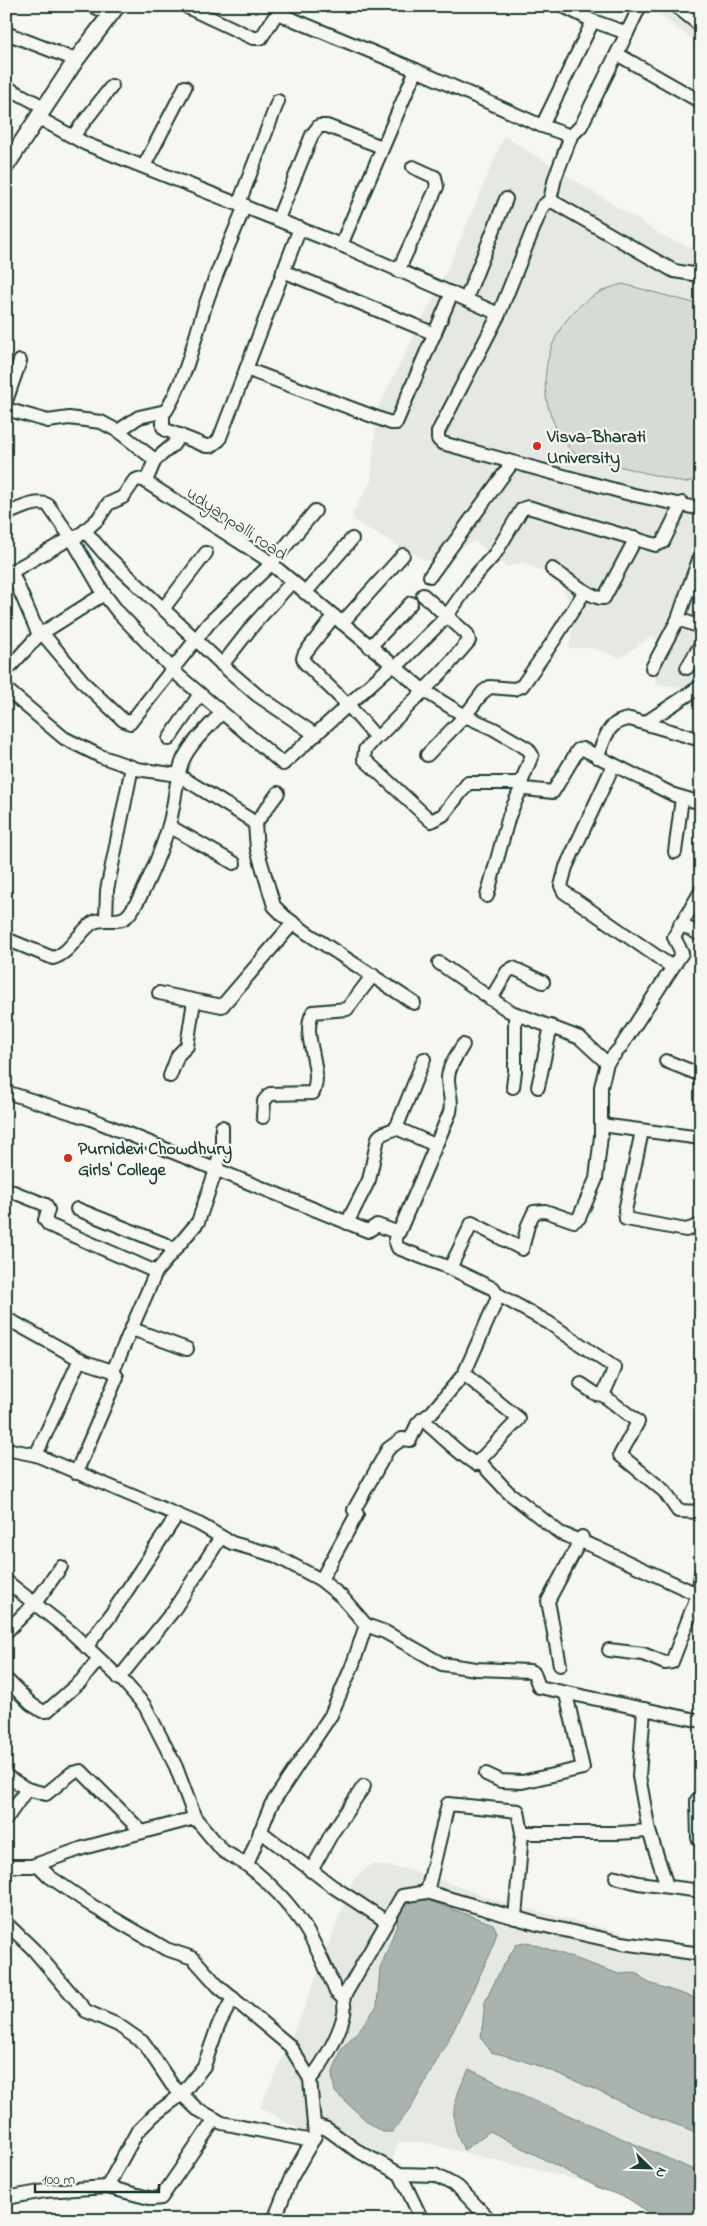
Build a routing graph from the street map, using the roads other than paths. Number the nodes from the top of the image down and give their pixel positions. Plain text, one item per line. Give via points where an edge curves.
1 (92, 6) edge
2 (563, 6) edge
3 (640, 6) edge
4 (676, 6) edge
5 (187, 7) edge
6 (114, 10) edge
7 (278, 10) edge
8 (593, 21) junction
9 (701, 26) edge
10 (627, 32) junction
11 (6, 33) edge
12 (617, 54) junction
13 (76, 60) junction
14 (416, 70) junction
15 (112, 86) dead end
16 (6, 87) edge
17 (185, 87) dead end
18 (278, 101) dead end
19 (701, 102) edge
20 (40, 112) junction
21 (542, 126) junction
22 (73, 136) junction
23 (571, 136) junction
24 (382, 147) junction
25 (6, 166) edge
26 (144, 166) junction
27 (413, 167) dead end
28 (506, 199) dead end
29 (550, 200) junction
30 (242, 204) junction
31 (278, 219) junction
32 (300, 228) junction
33 (341, 245) junction
34 (701, 270) edge
35 (283, 271) junction
36 (398, 271) junction
37 (452, 293) junction
38 (466, 299) junction
39 (499, 314) junction
40 (435, 334) junction
41 (20, 360) dead end
42 (246, 369) junction
43 (7, 397) edge
44 (6, 409) edge
45 (163, 412) junction
46 (118, 430) junction
47 (180, 435) junction
48 (155, 460) junction
49 (512, 463) junction
50 (146, 481) junction
51 (682, 503) junction
52 (701, 509) edge
53 (315, 511) dead end
54 (6, 514) edge
55 (85, 531) junction
56 (636, 538) junction
57 (72, 539) junction
58 (352, 539) dead end
59 (206, 553) dead end
60 (701, 554) edge
61 (403, 555) dead end
62 (270, 565) junction
63 (552, 570) dead end
64 (8, 573) edge
65 (430, 576) dead end
66 (292, 582) junction
67 (695, 589) edge
68 (585, 591) junction
69 (305, 593) junction
70 (104, 594) junction
71 (423, 595) dead end
72 (411, 603) dead end
73 (164, 609) junction
74 (446, 617) junction
75 (338, 619) junction
76 (678, 619) junction
77 (701, 627) edge
78 (41, 634) junction
79 (196, 640) junction
80 (701, 644) edge
81 (370, 646) junction
82 (222, 665) junction
83 (394, 666) junction
84 (172, 668) junction
85 (652, 668) dead end
86 (687, 668) dead end
87 (6, 671) edge
88 (701, 686) edge
89 (6, 689) edge
90 (423, 690) junction
91 (200, 694) junction
92 (349, 706) junction
93 (221, 713) junction
94 (465, 716) junction
95 (645, 723) junction
96 (316, 735) junction
97 (377, 736) junction
98 (169, 739) dead end
99 (701, 740) edge
100 (428, 755) dead end
101 (597, 756) junction
102 (613, 766) junction
103 (132, 767) junction
104 (178, 774) junction
105 (521, 784) junction
106 (278, 793) dead end
107 (682, 798) junction
108 (701, 803) edge
109 (255, 824) junction
110 (169, 826) junction
111 (675, 852) dead end
112 (234, 863) dead end
113 (701, 891) edge
114 (487, 896) dead end
115 (106, 919) junction
116 (293, 923) junction
117 (680, 924) junction
118 (701, 935) edge
119 (6, 939) edge
120 (439, 963) dead end
121 (672, 967) junction
122 (373, 975) junction
123 (543, 982) dead end
124 (159, 993) dead end
125 (491, 999) junction
126 (194, 1001) junction
127 (414, 1003) dead end
128 (515, 1014) junction
129 (551, 1026) junction
130 (463, 1045) dead end
131 (424, 1059) dead end
132 (666, 1061) dead end
133 (607, 1063) junction
134 (701, 1075) edge
135 (170, 1076) dead end
136 (538, 1086) dead end
137 (513, 1087) dead end
138 (6, 1092) edge
139 (263, 1117) dead end
140 (601, 1125) junction
141 (222, 1126) dead end
142 (396, 1128) junction
143 (642, 1130) junction
144 (701, 1138) edge
145 (435, 1145) junction
146 (216, 1170) junction
147 (6, 1189) edge
148 (77, 1209) dead end
149 (347, 1223) junction
150 (701, 1225) edge
151 (396, 1232) junction
152 (173, 1250) junction
153 (450, 1268) junction
154 (156, 1272) junction
155 (497, 1294) junction
156 (13, 1322) dead end
157 (132, 1329) junction
158 (187, 1349) dead end
159 (80, 1359) junction
160 (113, 1371) junction
161 (464, 1374) junction
162 (581, 1384) dead end
163 (603, 1395) junction
164 (422, 1419) junction
165 (6, 1449) edge
166 (36, 1455) junction
167 (479, 1461) junction
168 (76, 1473) junction
169 (701, 1512) edge
170 (177, 1515) junction
171 (222, 1537) junction
172 (581, 1539) junction
173 (61, 1567) dead end
174 (701, 1574) edge
175 (320, 1580) junction
176 (6, 1581) edge
177 (699, 1595) edge
178 (35, 1603) junction
179 (366, 1624) junction
180 (6, 1632) edge
181 (86, 1646) junction
182 (609, 1650) dead end
183 (99, 1659) junction
184 (560, 1665) dead end
185 (6, 1678) edge
186 (119, 1678) junction
187 (566, 1694) junction
188 (644, 1709) junction
189 (701, 1721) edge
190 (486, 1774) dead end
191 (6, 1776) edge
192 (364, 1786) dead end
193 (27, 1789) junction
194 (697, 1800) dead end
195 (195, 1818) junction
196 (6, 1820) edge
197 (260, 1831) junction
198 (649, 1831) junction
199 (142, 1832) junction
200 (522, 1833) junction
201 (701, 1838) edge
202 (37, 1864) junction
203 (247, 1865) junction
204 (6, 1866) edge
205 (312, 1870) junction
206 (616, 1877) dead end
207 (667, 1886) junction
208 (701, 1891) edge
209 (427, 1892) junction
210 (515, 1918) junction
211 (386, 1921) junction
212 (6, 1923) edge
213 (701, 1954) edge
214 (233, 1998) junction
215 (343, 1998) junction
216 (310, 2079) junction
217 (182, 2094) junction
218 (215, 2119) junction
219 (314, 2125) junction
220 (312, 2141) junction
221 (400, 2174) junction
222 (107, 2187) junction
223 (6, 2198) edge
224 (274, 2220) edge
225 (422, 2220) edge
226 (490, 2220) edge

1 - 6 street
2 - 8 street
3 - 10 street
4 - 9 street
5 - 7 street via 253,38 261,38
6 - 13 main road
7 - 14 street
8 - 10 street
8 - 21 street
10 - 12 street
11 - 13 street
12 - 19 street
12 - 23 street via 581,126
13 - 20 main road
14 - 21 street
14 - 24 street
15 - 22 street
16 - 20 street
17 - 26 street
18 - 30 street
20 - 22 street
20 - 25 main road
21 - 23 street
22 - 26 street
23 - 29 street
24 - 31 street via 327,126 319,126 312,135
24 - 33 street
26 - 30 street
27 - 36 street via 435,177 437,187
28 - 38 street
29 - 34 street via 674,271 693,274
29 - 39 street via 542,207
30 - 31 street
30 - 45 street via 202,315 188,366 171,403
31 - 32 street
32 - 33 street
32 - 35 street
33 - 36 street
35 - 40 street
35 - 42 street
36 - 37 street
37 - 38 street
37 - 40 street
38 - 39 street
39 - 49 street via 444,418 438,438 442,443
40 - 42 street via 398,421 394,423
41 - 43 street
42 - 47 street via 216,444 206,446
44 - 46 street via 48,421 86,419
45 - 46 street via 139,417
45 - 47 street via 162,427
46 - 48 street
47 - 48 street
48 - 50 street
49 - 51 street via 630,494
49 - 65 street
50 - 55 street via 134,481 123,497 108,504
50 - 62 street, udyanpalli road via 263,557
51 - 52 street
51 - 56 street via 661,544
53 - 62 street
54 - 57 street via 43,503 52,509
55 - 57 street
55 - 73 street
56 - 68 street via 604,598
56 - 74 street via 528,507 522,509 495,554
57 - 64 street
57 - 70 street
58 - 69 street
59 - 73 street
60 - 67 street
61 - 75 street
62 - 66 street, udyanpalli road
62 - 79 street via 209,623
63 - 68 street
64 - 78 street via 12,575
66 - 69 street, udyanpalli road
66 - 82 street
67 - 76 street
68 - 94 street via 522,686 514,689 490,687 477,698
69 - 75 street, udyanpalli road
70 - 78 street
70 - 84 street
71 - 74 street
72 - 81 street
73 - 79 street
74 - 83 street
74 - 90 street via 467,634 469,641
75 - 81 street, udyanpalli road
75 - 92 street via 303,658
76 - 77 street
76 - 85 street
78 - 84 street via 86,685 128,723
78 - 87 street
79 - 82 street
79 - 84 street
80 - 86 street
81 - 83 street, udyanpalli road
82 - 96 street via 257,695
83 - 90 street, udyanpalli road
83 - 92 street
84 - 91 street
88 - 95 street
89 - 103 street via 64,738
90 - 94 street, udyanpalli road
90 - 97 street
91 - 93 street
91 - 98 street
92 - 96 street
92 - 97 street
93 - 96 street via 283,764
93 - 104 street via 188,751
94 - 100 street
94 - 105 street, udyanpalli road via 494,728 532,752
95 - 99 street
95 - 101 street via 619,720 611,726
97 - 105 street via 365,750 364,759 431,820 443,815 468,782
101 - 102 street
101 - 105 street via 578,750 553,792 528,791
102 - 107 street
102 - 121 street via 566,867 561,886 564,892
103 - 104 street
103 - 115 street via 107,890
104 - 109 street
104 - 110 street
105 - 114 street
106 - 109 street
107 - 108 street
107 - 111 street
109 - 116 street via 257,849 274,906
110 - 112 street
110 - 115 street via 157,860 131,911 122,919
113 - 117 street
115 - 119 street via 93,922 65,953 53,958
116 - 122 street
116 - 126 street via 227,1003 217,1006
117 - 118 street
117 - 121 street via 674,937 682,953
120 - 125 street
121 - 133 street
122 - 127 street
122 - 139 street via 347,1009 318,1010 310,1017 316,1083 313,1093 270,1094 264,1101
123 - 125 street via 513,968 507,972
124 - 126 street
125 - 128 street
126 - 135 street via 187,1046 178,1055
128 - 129 street
128 - 137 street
129 - 133 street via 580,1038
129 - 136 street
130 - 145 street via 450,1069 452,1105
131 - 142 street
132 - 134 street
133 - 140 street via 601,1087
138 - 146 street via 91,1119
140 - 143 street
140 - 153 street via 596,1179 579,1218 574,1221 545,1211 534,1212 522,1249 472,1223
141 - 146 street via 222,1145
142 - 145 street
142 - 149 street via 378,1138 369,1180
143 - 144 street
143 - 150 street via 626,1219 686,1230
145 - 151 street via 399,1232
146 - 149 street
146 - 152 street via 198,1222
147 - 154 street via 46,1205 45,1220 49,1224
148 - 152 street
149 - 151 street via 368,1231 377,1225
151 - 153 street via 398,1248
152 - 154 street
153 - 155 street via 494,1289
154 - 157 street
155 - 161 street
155 - 163 street via 615,1368
156 - 159 street
157 - 158 street
157 - 160 street
159 - 160 street
159 - 166 street
160 - 168 street via 117,1377
161 - 164 street via 432,1412
161 - 167 street via 519,1419
162 - 163 street
163 - 169 street via 638,1422 620,1455 654,1482 678,1511
164 - 167 street via 467,1459 476,1464
164 - 175 street via 410,1440 402,1438 388,1449
165 - 166 street
166 - 168 street
167 - 172 street via 508,1492 560,1533
168 - 170 street
170 - 171 street
170 - 181 street via 110,1616
171 - 175 street via 274,1555
171 - 186 street via 173,1610
172 - 177 street
172 - 184 street via 548,1601
173 - 178 street
174 - 177 street
175 - 179 street via 342,1597
176 - 178 street
177 - 182 street via 672,1662
178 - 180 street
178 - 181 street
179 - 187 street via 442,1664 530,1671 534,1673 539,1687
179 - 197 street via 331,1715 272,1805
181 - 183 street
183 - 185 street via 81,1682 47,1711 42,1712 31,1704
183 - 186 street
186 - 195 street via 149,1713 176,1767
187 - 188 street
187 - 190 street via 583,1768 522,1782 501,1781
188 - 189 street
188 - 198 street via 639,1776
191 - 193 street
192 - 205 street
193 - 196 street
193 - 199 street via 46,1794 72,1773 82,1771
194 - 201 street via 698,1838
195 - 199 street
195 - 203 street via 223,1851
197 - 203 street
197 - 205 street
198 - 200 street
198 - 207 street
199 - 202 street
200 - 209 street via 518,1810 448,1804
200 - 210 street
202 - 204 street
202 - 214 street via 50,1877 94,1907 166,1950 193,1958
203 - 215 street via 272,1885 297,1913 314,1940 336,1992
205 - 211 street
206 - 207 street
207 - 208 street
209 - 210 street
209 - 211 street via 402,1896
210 - 213 street via 622,1943
211 - 215 street via 371,1953
212 - 217 street via 33,1948 86,2011 118,2025 144,2043 172,2085
214 - 216 street via 290,2046
214 - 217 street via 218,2026 204,2066
215 - 216 street via 344,2013 318,2071
216 - 219 street
217 - 218 street via 197,2109
217 - 222 street via 137,2132
218 - 220 street
218 - 222 street via 161,2198 153,2200
219 - 220 street
219 - 221 street via 327,2129 356,2150
220 - 224 street via 290,2180
221 - 225 street
221 - 226 street via 434,2175 458,2187
222 - 223 street via 45,2191

